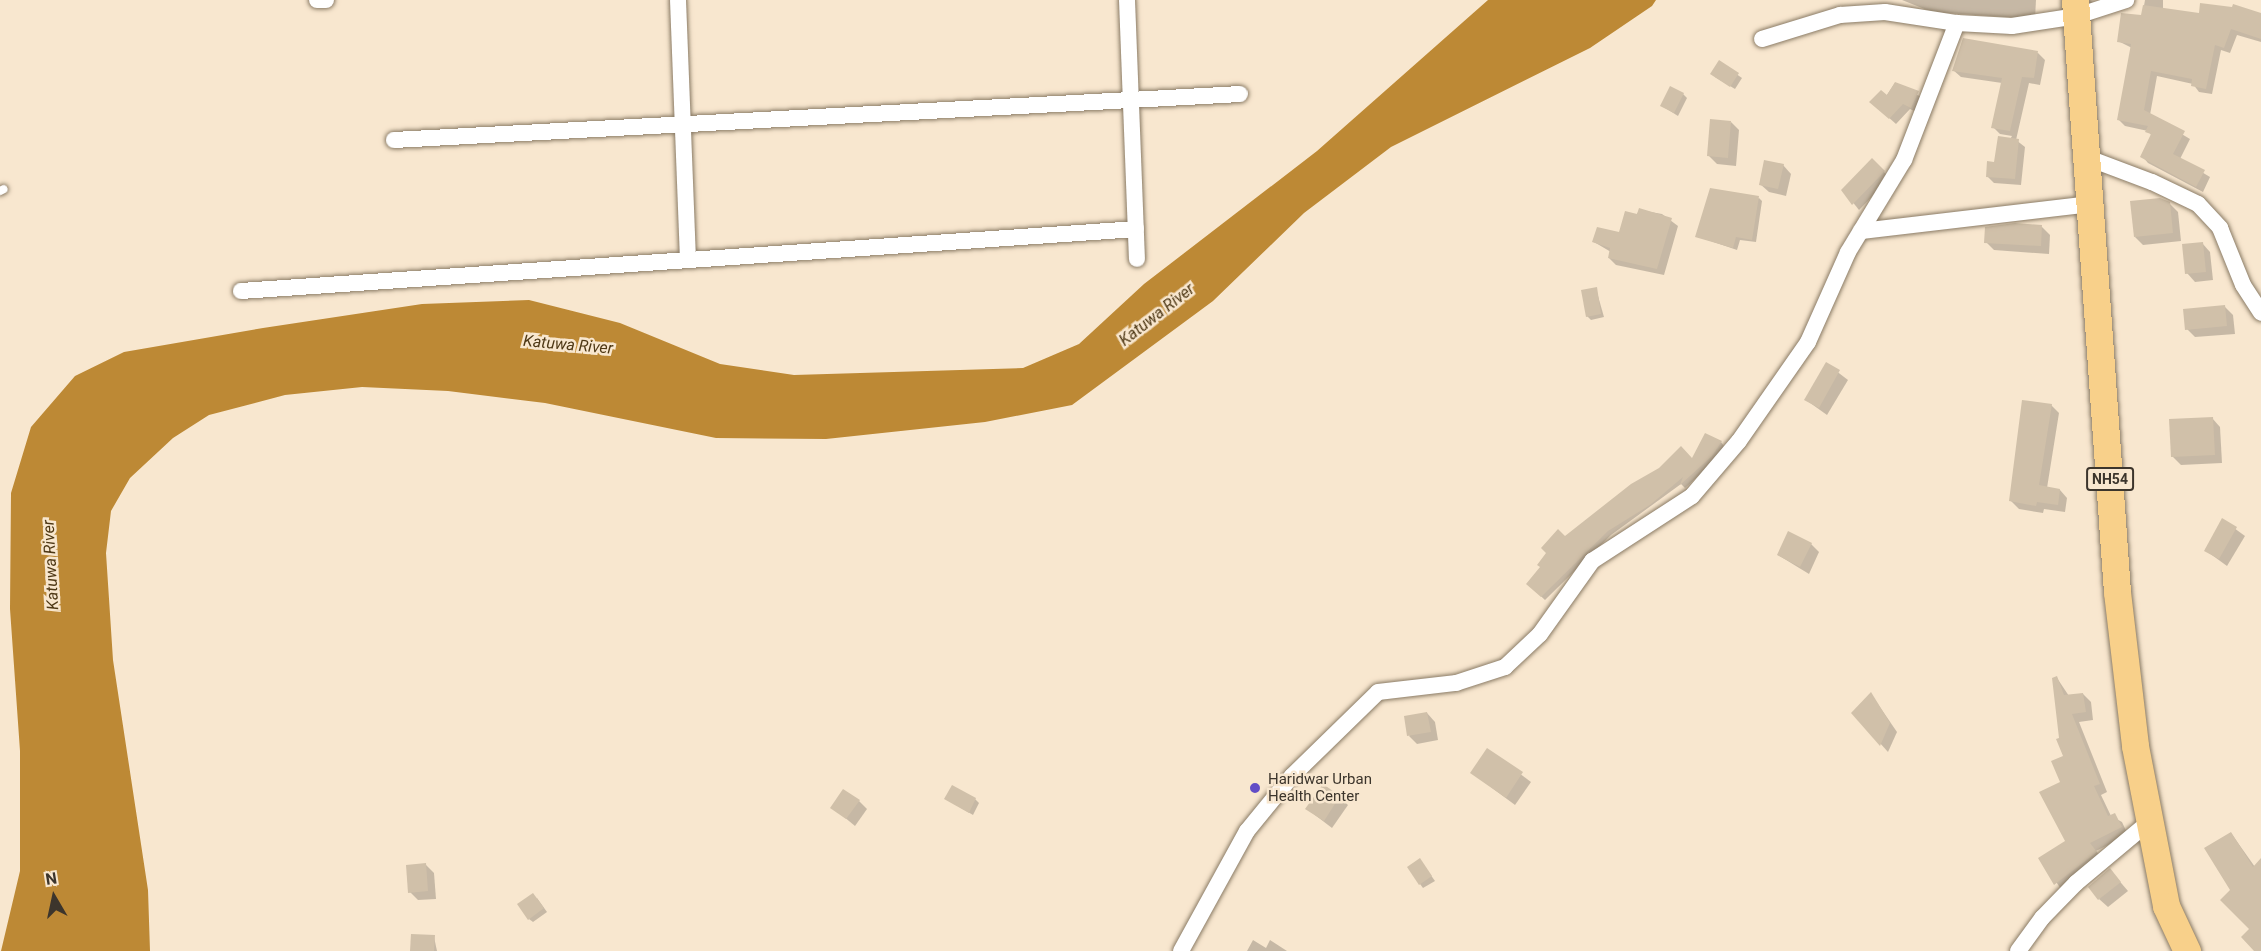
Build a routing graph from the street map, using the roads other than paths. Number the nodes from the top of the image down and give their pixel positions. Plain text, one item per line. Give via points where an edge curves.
1 (317, 0) edge
2 (326, 0) edge
3 (678, 0) edge
4 (1126, 0) edge
5 (2126, 0) edge
6 (2076, 8) edge
7 (1957, 22) junction
8 (1762, 39) dead end
9 (1240, 93) dead end
10 (1130, 98) junction
11 (682, 124) junction
12 (394, 140) dead end
13 (2088, 158) junction
14 (2091, 204) junction
15 (1136, 229) junction
16 (1861, 231) junction
17 (1137, 259) dead end
18 (688, 260) junction
19 (241, 291) dead end
20 (2261, 313) edge
21 (2149, 822) junction
22 (1180, 951) edge
23 (2018, 951) edge
24 (2187, 951) edge

1 - 2 street
3 - 11 street
4 - 10 street
5 - 6 street
6 - 7 street via 2012,26
6 - 13 main road, NH54
7 - 8 street via 1885,12 1840,15
7 - 16 street via 1904,160
9 - 10 street
10 - 11 street
10 - 15 street
11 - 12 street
11 - 18 street
13 - 14 main road, NH54
13 - 20 street via 2198,204 2220,228 2243,285
14 - 16 street
14 - 21 main road, NH54 via 2117,592 2134,746
15 - 17 street
15 - 18 street
16 - 22 street via 1808,342 1739,441 1692,496 1592,561 1540,634 1505,667 1456,683 1378,692 1292,776 1247,831
18 - 19 street
21 - 23 street via 2076,883 2042,918
21 - 24 main road, NH54 via 2166,906

